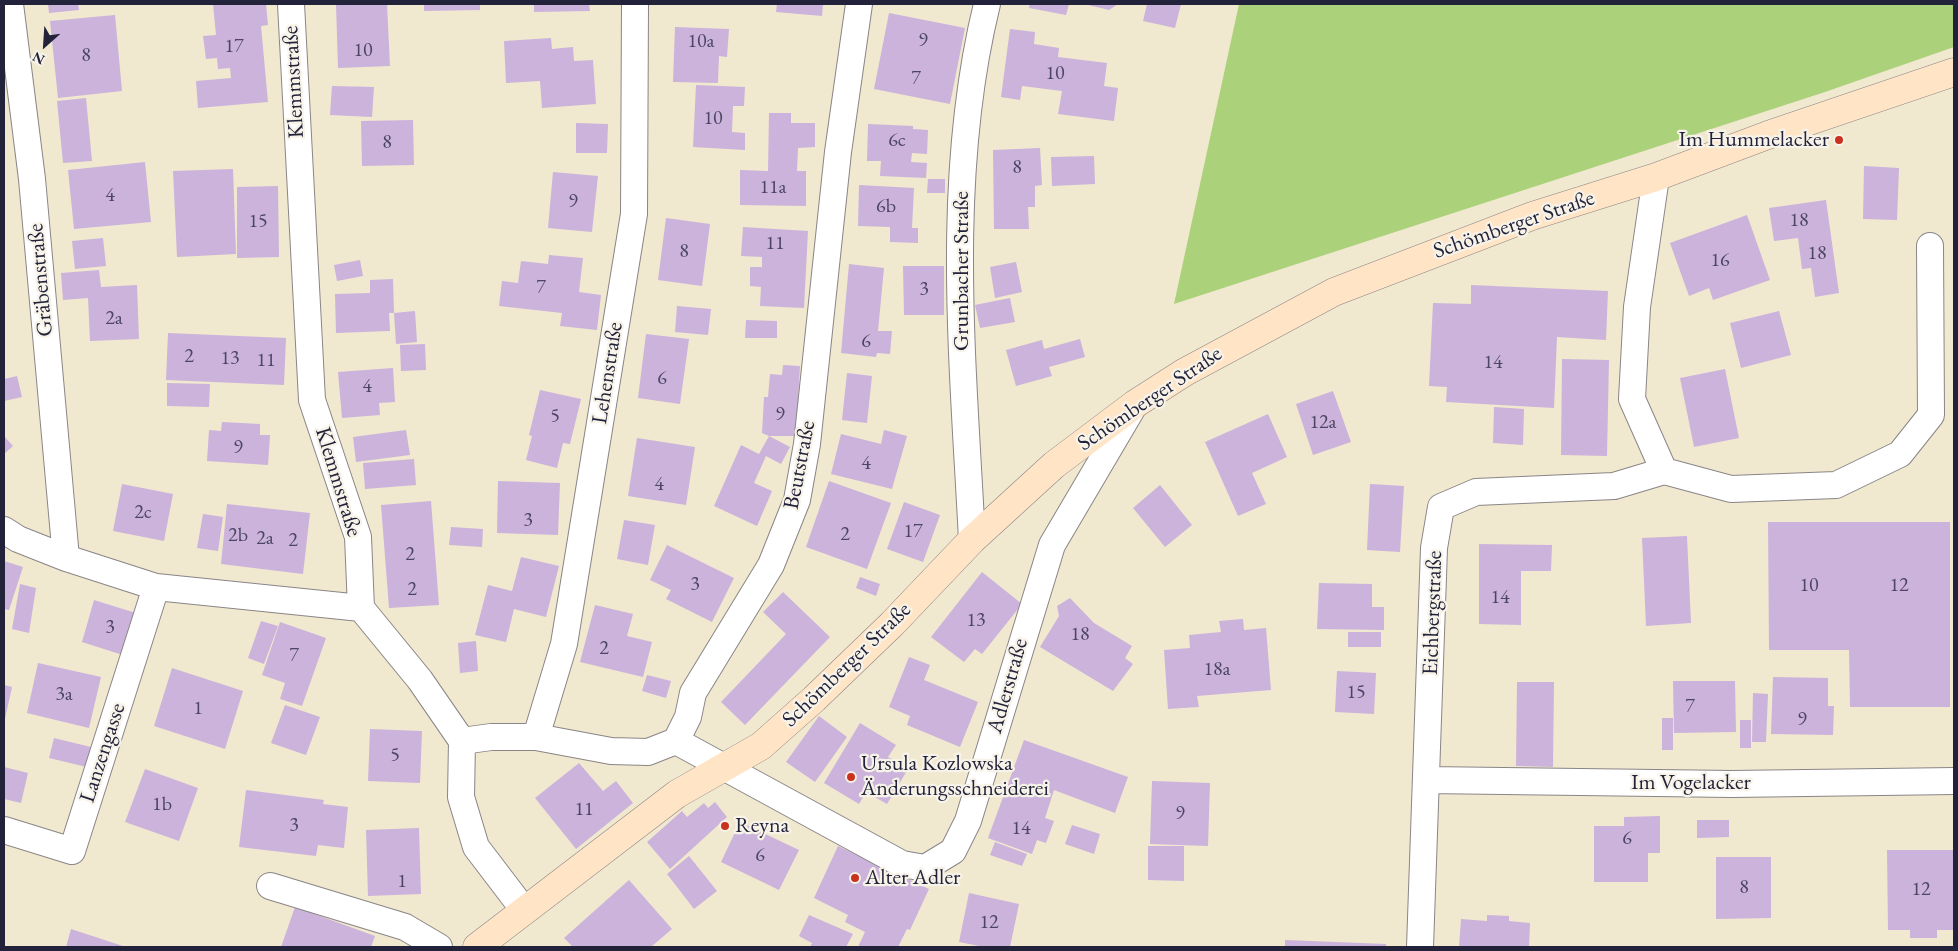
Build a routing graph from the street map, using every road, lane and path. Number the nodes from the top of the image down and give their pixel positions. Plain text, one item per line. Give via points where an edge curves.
1 (10, 4) edge
2 (291, 4) edge
3 (635, 4) edge
4 (859, 4) edge
5 (987, 4) edge
6 (1954, 72) edge
7 (1656, 177) junction
8 (1930, 246) dead end
9 (1135, 404) junction
10 (1664, 471) junction
11 (4, 530) edge
12 (972, 540) junction
13 (66, 558) junction
14 (156, 587) junction
15 (361, 608) junction
16 (536, 736) junction
17 (462, 741) junction
18 (676, 742) junction
19 (726, 768) junction
20 (1427, 780) junction
21 (1954, 781) edge
22 (4, 830) edge
23 (270, 886) dead end
24 (524, 910) junction
25 (439, 947) edge
26 (477, 947) edge
27 (1420, 947) edge

1 - 13 street, Gräbenstraße via 32,179
2 - 15 street, Klemmstraße via 312,400 358,537
3 - 16 street, Lehenstraße via 634,214 564,644
4 - 18 street, Beutstraße via 838,152 807,444 797,500 771,565 693,693 688,717
5 - 12 street, Grunbacher Straße via 978,39 962,160 959,253
6 - 7 main road, Schömberger Straße
7 - 9 main road, Schömberger Straße via 1532,216 1334,292 1231,346
7 - 10 street via 1637,307 1632,399
8 - 10 street via 1931,415 1900,454 1836,485 1731,489
9 - 12 main road, Schömberger Straße via 1054,465
9 - 19 street, Adlerstraße via 1052,545 968,821 953,851 925,868 902,864
10 - 20 street, Eichbergstraße via 1614,486 1476,492 1441,507 1434,548
11 - 13 street
12 - 19 main road, Schömberger Straße via 814,699 761,746
13 - 14 street
14 - 15 street
14 - 22 street, Lanzengasse via 72,851
15 - 17 street via 420,680
16 - 17 street via 491,736
16 - 18 street via 611,751 648,752
17 - 24 street via 461,797 476,847
18 - 19 street, Adlerstraße
19 - 24 main road, Schömberger Straße via 677,794
20 - 21 street, Im Vogelacker via 1732,784
20 - 27 street, Eichbergstraße
23 - 25 street via 405,927
24 - 26 main road, Schömberger Straße

